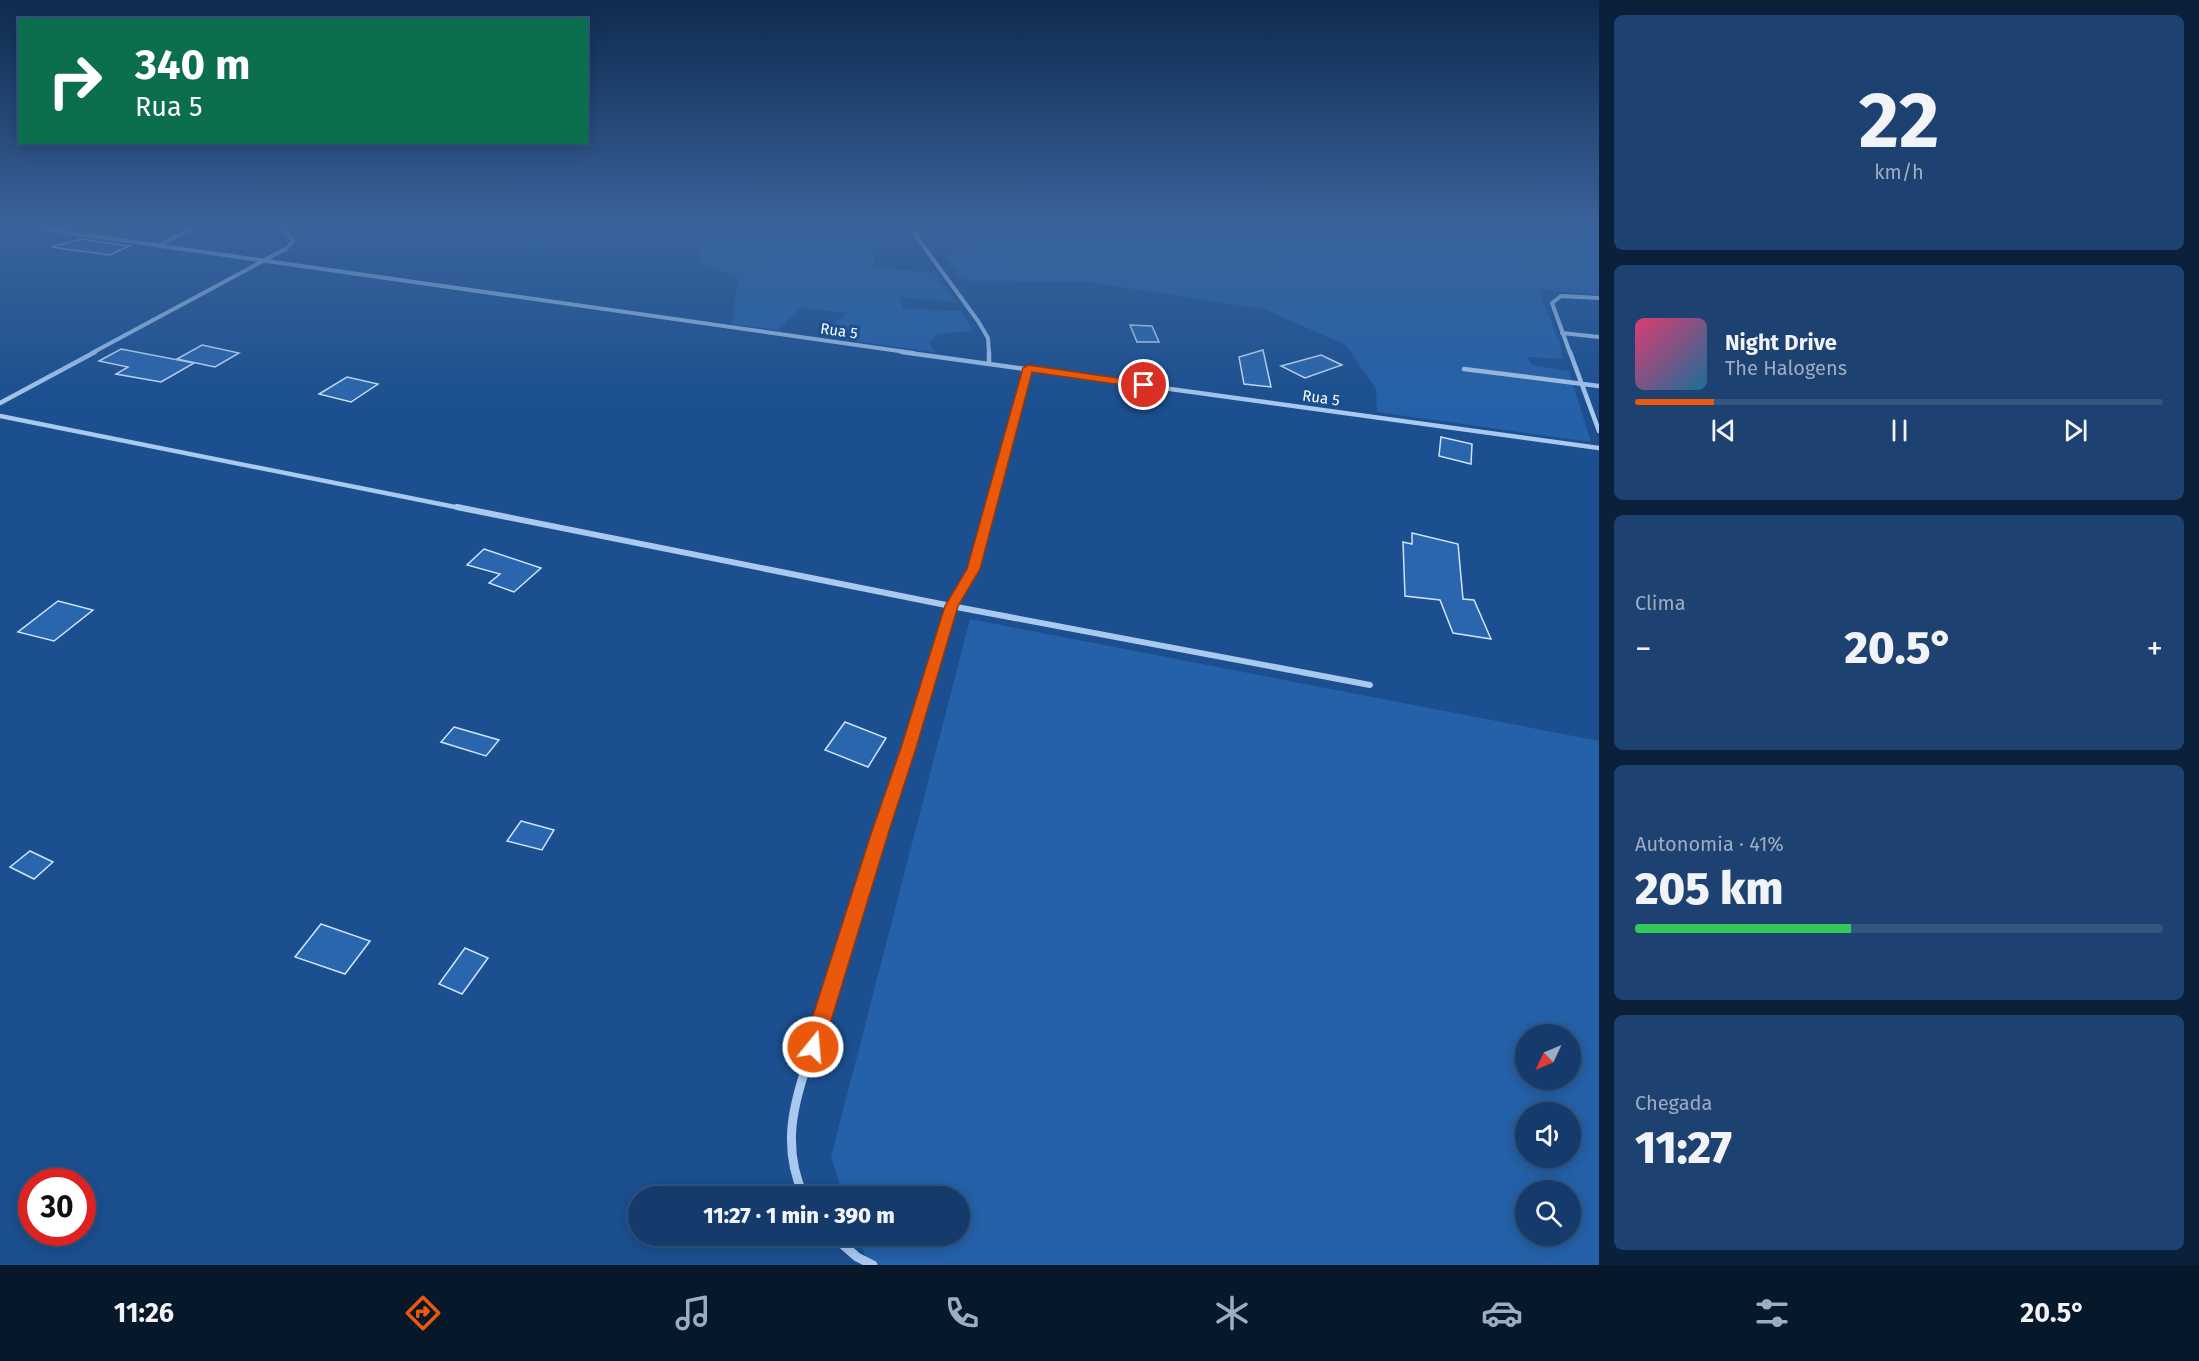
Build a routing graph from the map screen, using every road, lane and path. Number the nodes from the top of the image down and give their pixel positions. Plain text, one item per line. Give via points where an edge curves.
1 (215, 288) edge
2 (451, 288) edge
3 (954, 288) edge
4 (1599, 298) edge
5 (1562, 333) junction
6 (1599, 337) edge
7 (989, 363) junction
8 (1028, 368) junction
9 (1464, 369) dead end
10 (1584, 384) junction
11 (1599, 386) edge
12 (0, 403) edge
13 (0, 416) edge
14 (1599, 431) edge
15 (1599, 448) edge
16 (951, 606) junction
17 (1370, 685) dead end
18 (801, 1186) edge
19 (844, 1246) edge
20 (873, 1265) edge

1 - 12 street
2 - 7 street, Rua 5
3 - 7 street via 988,338
4 - 5 street via 1569,295 1554,300
5 - 6 street
5 - 10 street
7 - 8 street, Rua 5
8 - 15 street, Rua 5
8 - 16 street via 973,569
9 - 10 street
10 - 11 street
10 - 14 street
13 - 16 street
16 - 17 street
16 - 18 street via 793,1110 791,1156
19 - 20 street

